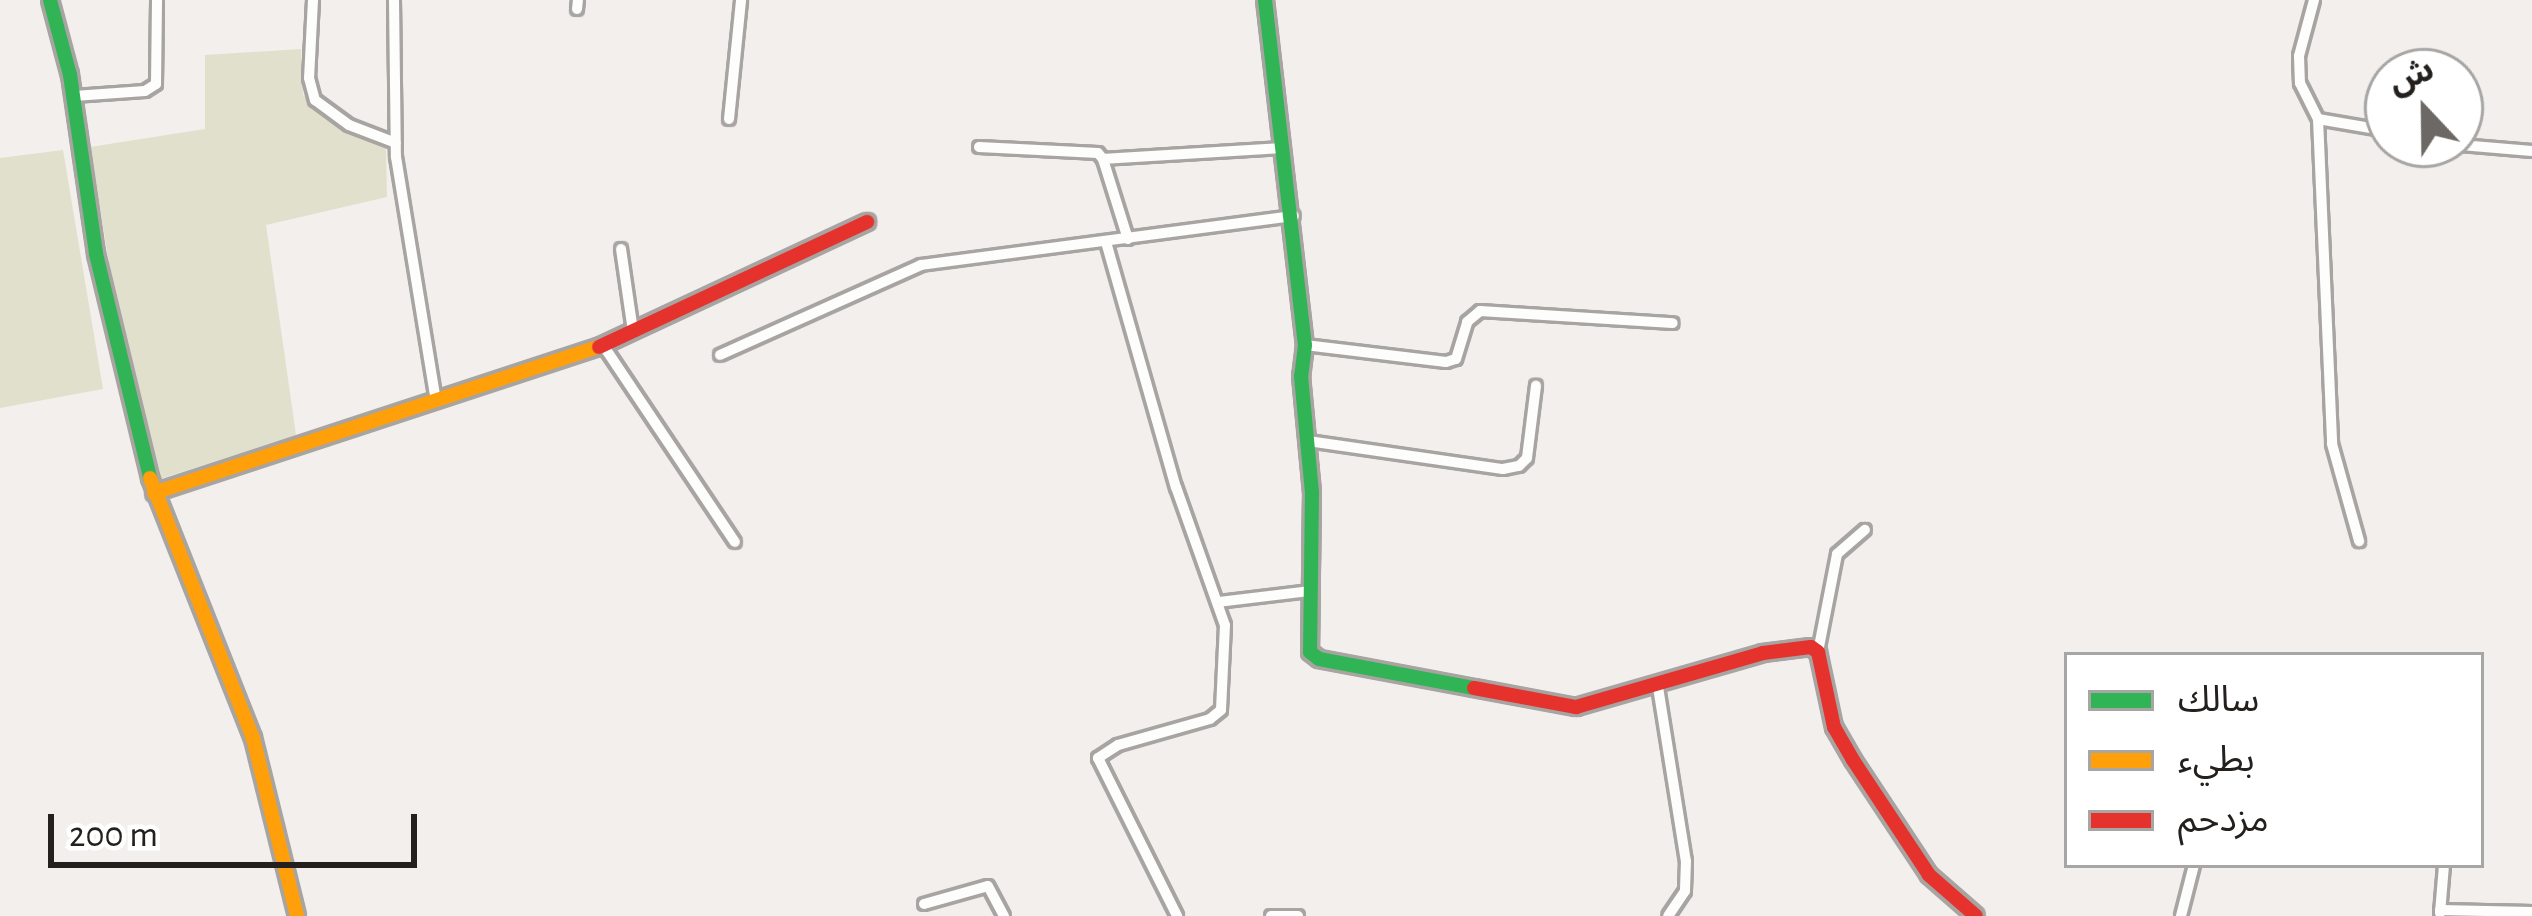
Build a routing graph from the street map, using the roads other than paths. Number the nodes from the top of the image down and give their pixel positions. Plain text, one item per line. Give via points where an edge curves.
1 (50, 0) edge
2 (157, 0) edge
3 (313, 0) edge
4 (394, 0) edge
5 (741, 0) edge
6 (1265, 0) edge
7 (2314, 0) edge
8 (74, 96) junction
9 (729, 119) dead end
10 (2318, 119) junction
11 (2364, 127) edge
12 (396, 143) junction
13 (979, 147) dead end
14 (2484, 147) edge
15 (1282, 148) junction
16 (2532, 151) edge
17 (1103, 159) junction
18 (1294, 216) junction
19 (867, 222) dead end
20 (1128, 239) junction
21 (1106, 242) junction
22 (621, 249) dead end
23 (1673, 323) dead end
24 (633, 331) junction
25 (603, 345) junction
26 (1305, 345) junction
27 (720, 355) dead end
28 (1535, 386) dead end
29 (436, 402) junction
30 (1308, 441) junction
31 (154, 494) junction
32 (1864, 530) dead end
33 (2360, 541) dead end
34 (735, 542) dead end
35 (1310, 591) junction
36 (1218, 602) junction
37 (1818, 652) junction
38 (1658, 687) junction
39 (2193, 868) edge
40 (2444, 868) edge
41 (924, 904) dead end
42 (2532, 912) edge
43 (2440, 913) edge
44 (297, 916) edge
45 (1004, 916) edge
46 (1177, 916) edge
47 (1271, 916) edge
48 (1298, 916) edge
49 (1668, 916) edge
50 (1976, 916) edge
51 (2181, 916) edge

1 - 8 street
2 - 8 street via 156,84
3 - 12 street via 315,100 349,125
4 - 12 street
5 - 9 street
6 - 15 street
7 - 10 street via 2300,70
8 - 31 street via 96,254
10 - 11 street
10 - 33 street via 2332,444
12 - 29 street
13 - 17 street
14 - 16 street
15 - 17 street
15 - 18 street
17 - 20 street
18 - 20 street
18 - 26 street
19 - 24 street
20 - 21 street
21 - 27 street via 921,265
21 - 36 street
22 - 24 street
23 - 26 street via 1480,311 1466,322 1456,359 1446,362
24 - 25 street
25 - 29 street
25 - 34 street
26 - 30 street
28 - 30 street via 1527,458 1519,466
29 - 31 street
30 - 35 street
31 - 44 street via 253,739
32 - 37 street via 1837,554
35 - 36 street
35 - 38 street via 1307,641 1319,659 1576,707
36 - 46 street via 1225,625 1221,710 1099,758
37 - 38 street via 1762,652
37 - 50 street via 1828,710 1853,760 1929,875
38 - 49 street via 1686,860 1685,891
39 - 51 street
40 - 43 street
41 - 45 street via 988,886
42 - 43 street
47 - 48 street

